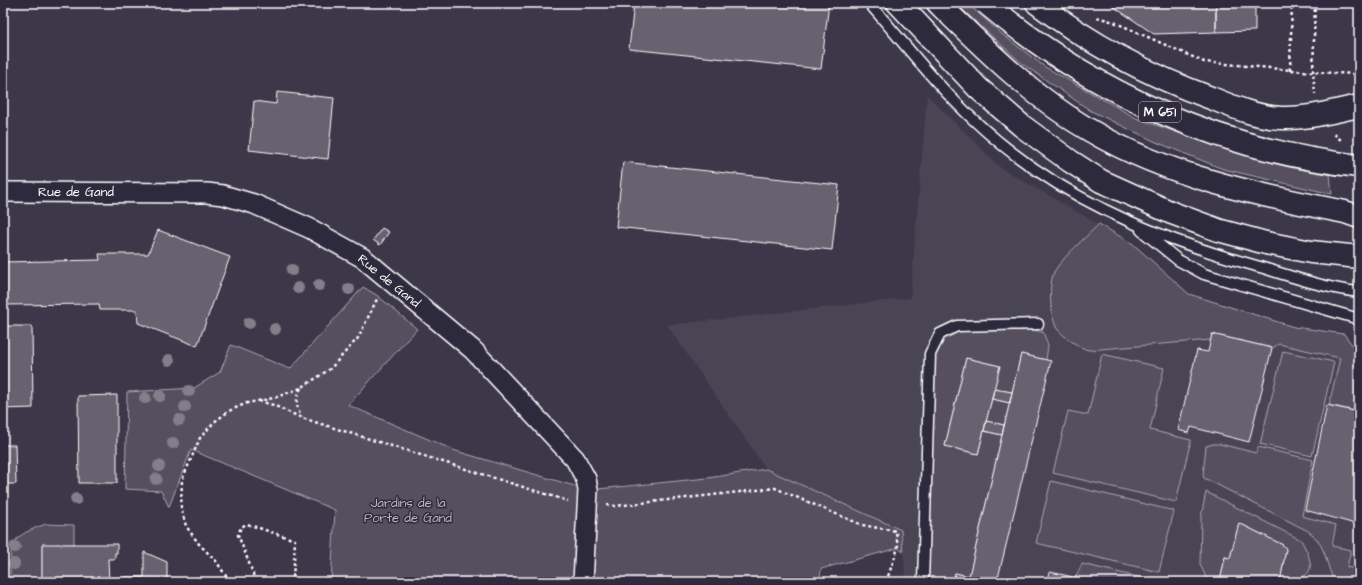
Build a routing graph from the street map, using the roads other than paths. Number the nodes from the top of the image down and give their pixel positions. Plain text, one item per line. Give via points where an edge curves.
1 (869, 3) edge
2 (898, 3) edge
3 (938, 3) edge
4 (986, 3) edge
5 (1037, 3) edge
6 (1359, 106) edge
7 (1359, 166) edge
8 (3, 192) edge
9 (1359, 217) edge
10 (1133, 223) junction
11 (1359, 257) edge
12 (1359, 292) edge
13 (1359, 319) edge
14 (1038, 324) dead end
15 (583, 582) edge
16 (923, 582) edge

1 - 10 lane via 951,97 990,135 1052,182 1079,198
2 - 11 highway, bridge via 978,88 1070,162 1101,181 1172,213 1218,230 1311,252
3 - 9 highway via 990,53 1026,83 1103,138 1208,182
4 - 7 highway, M 651, bridge via 1016,28 1068,64 1155,110 1205,130 1253,145 1301,157
5 - 6 highway via 1117,57 1178,86 1240,109 1282,118 1309,116
8 - 15 street, Rue de Gand, bridge via 193,192 223,195 254,204 309,228 363,258 473,350 575,459 594,497
10 - 12 lane via 1222,256 1331,287
10 - 13 lane via 1178,260 1204,274
14 - 16 lane via 957,326 940,334 930,354

